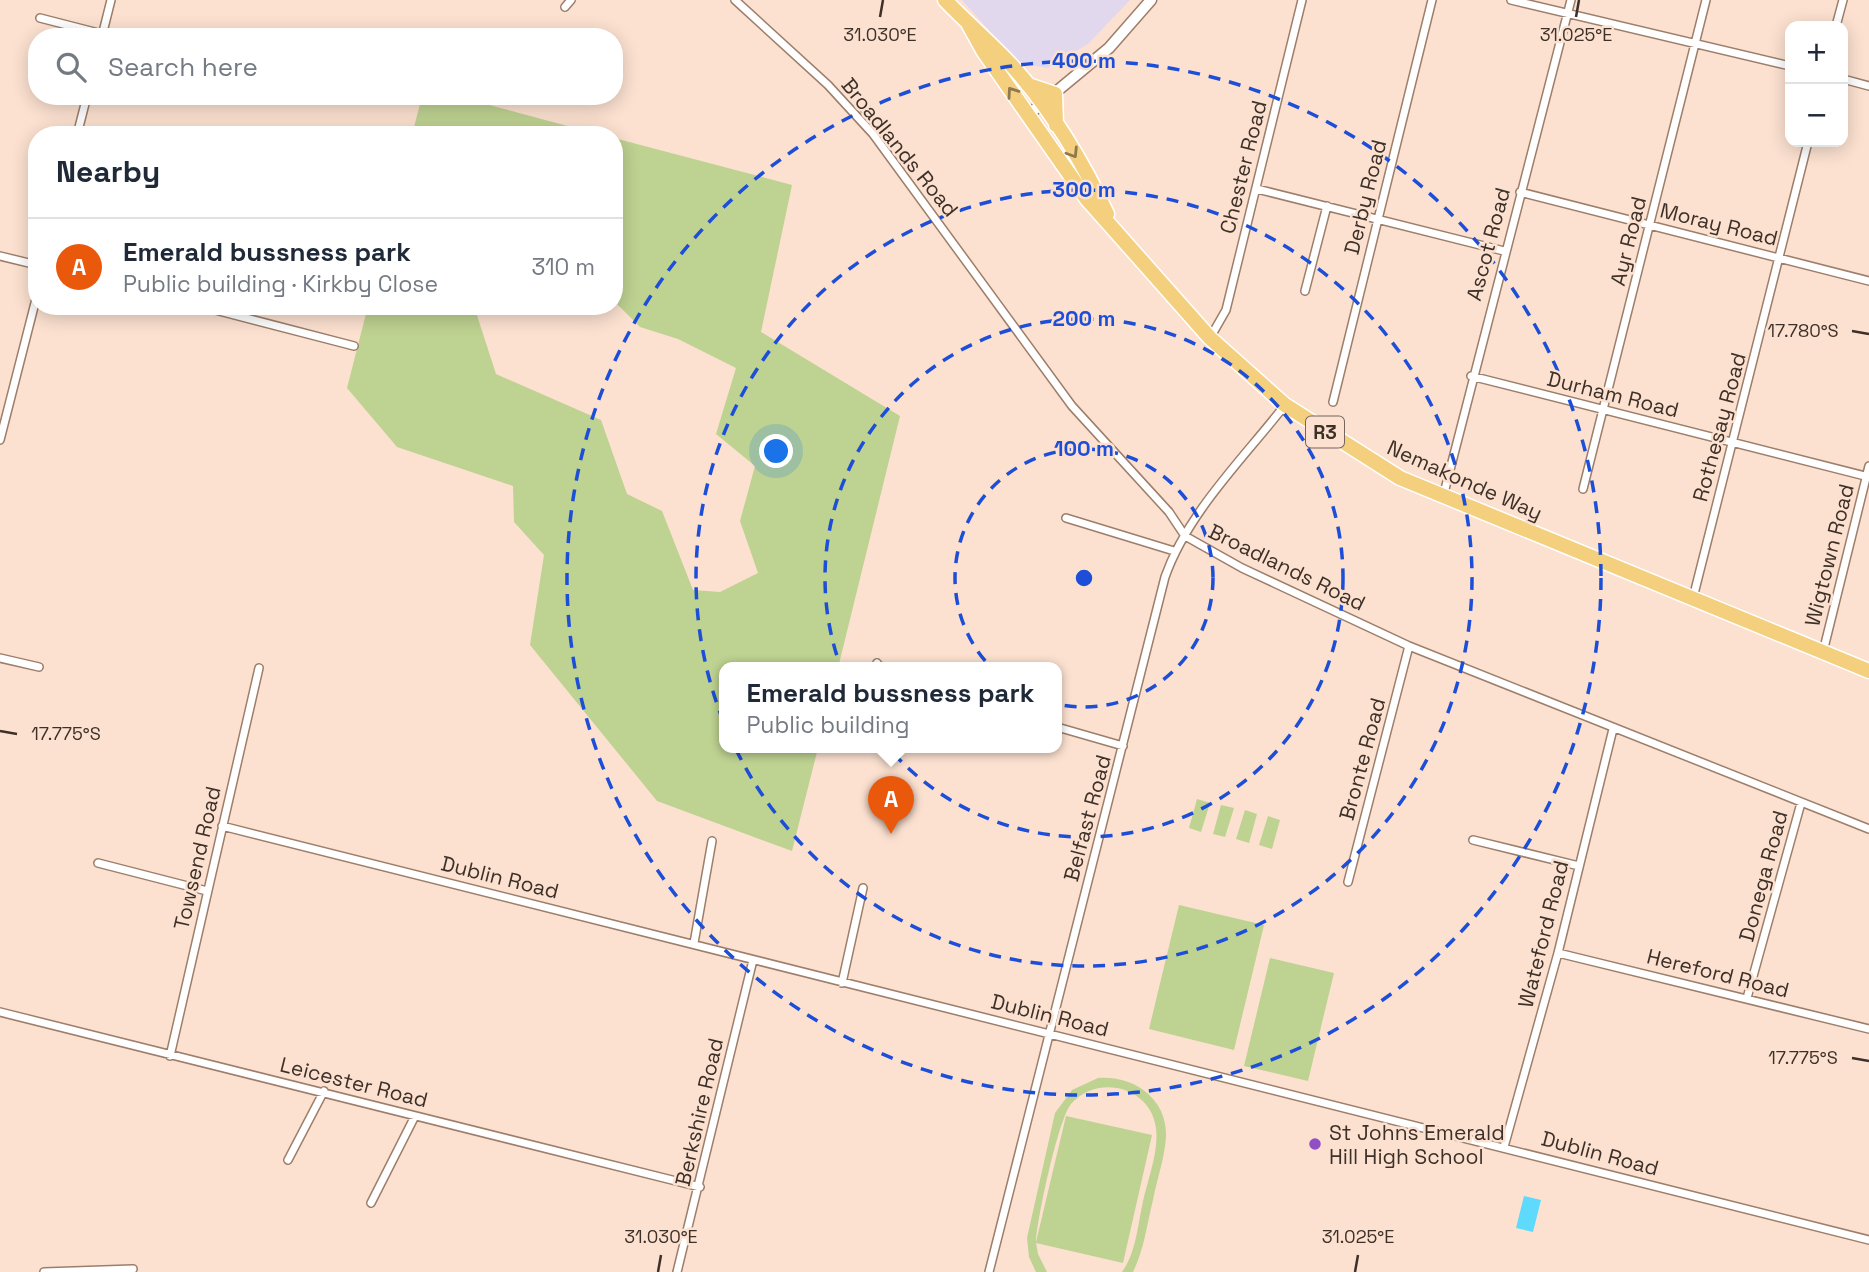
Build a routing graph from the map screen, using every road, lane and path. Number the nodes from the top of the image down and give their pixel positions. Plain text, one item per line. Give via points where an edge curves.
1 (111, 0) edge
2 (571, 0) edge
3 (735, 0) edge
4 (945, 0) edge
5 (1151, 0) edge
6 (1302, 0) edge
7 (1432, 0) edge
8 (1511, 0) edge
9 (1571, 0) edge
10 (1706, 0) edge
11 (1843, 0) edge
12 (565, 8) dead end
13 (1568, 12) junction
14 (40, 18) dead end
15 (1837, 21) edge
16 (969, 25) junction
17 (76, 28) edge
18 (104, 28) edge
19 (1695, 43) junction
20 (1785, 65) edge
21 (1848, 80) edge
22 (1028, 85) junction
23 (1869, 86) edge
24 (1055, 94) junction
25 (85, 105) edge
26 (1042, 105) junction
27 (1028, 115) junction
28 (1056, 125) junction
29 (79, 126) edge
30 (1807, 147) edge
31 (1257, 189) junction
32 (1520, 192) junction
33 (1327, 206) junction
34 (1378, 219) junction
35 (1112, 225) junction
36 (1651, 225) junction
37 (1504, 251) junction
38 (0, 256) edge
39 (1780, 258) junction
40 (28, 263) edge
41 (1869, 281) edge
42 (1305, 291) dead end
43 (32, 315) edge
44 (235, 315) edge
45 (1210, 338) junction
46 (354, 346) dead end
47 (1471, 376) junction
48 (1333, 402) dead end
49 (1285, 405) junction
50 (1603, 410) junction
51 (0, 439) edge
52 (1734, 443) junction
53 (1869, 466) edge
54 (1868, 476) edge
55 (1583, 489) dead end
56 (1443, 497) junction
57 (1066, 518) dead end
58 (1185, 536) junction
59 (1174, 551) junction
60 (1692, 599) junction
61 (1409, 646) junction
62 (1823, 652) junction
63 (0, 658) edge
64 (39, 667) dead end
65 (259, 668) dead end
66 (1869, 671) edge
67 (1062, 728) edge
68 (1613, 729) junction
69 (1124, 746) junction
70 (1801, 803) junction
71 (222, 826) junction
72 (1869, 829) edge
73 (1473, 840) dead end
74 (712, 841) dead end
75 (98, 863) dead end
76 (1579, 866) junction
77 (1348, 882) dead end
78 (863, 888) dead end
79 (208, 891) junction
80 (694, 943) junction
81 (1558, 953) junction
82 (753, 960) junction
83 (842, 983) junction
84 (1747, 998) junction
85 (0, 1012) edge
86 (1869, 1029) edge
87 (1051, 1033) junction
88 (170, 1056) junction
89 (324, 1091) junction
90 (415, 1116) junction
91 (1504, 1147) junction
92 (288, 1160) dead end
93 (700, 1188) junction
94 (371, 1203) dead end
95 (1869, 1240) edge
96 (133, 1269) dead end
97 (44, 1272) edge
98 (677, 1272) edge
99 (989, 1272) edge

1 - 18 street
2 - 12 street
3 - 58 street, Broadlands Road via 828,85 873,134 1072,406 1169,512
4 - 16 highway, Nemakonde Way / R3
5 - 24 main road via 1109,48
6 - 31 street, Chester Road
7 - 34 street, Derby Road
8 - 13 street
9 - 13 street, Ascot Road
10 - 19 street, Ayr Road
11 - 15 street
13 - 19 street
13 - 32 street, Ascot Road
14 - 17 street
16 - 22 highway, Nemakonde Way / R3
27 -> 16 highway, Nemakonde Way / R3
19 - 20 street
19 - 36 street, Ayr Road
21 - 23 street
22 - 24 highway
22 - 26 highway, Nemakonde Way / R3
24 - 26 main road
24 - 28 highway
25 - 29 street
26 - 27 main road
26 - 28 highway, Nemakonde Way / R3
27 - 35 highway, Nemakonde Way / R3 via 1079,189
28 -> 35 highway, Nemakonde Way / R3
30 - 39 street, Rothesay Road
31 - 33 street
31 - 45 street, Chester Road via 1226,310
32 - 36 street, Moray Road
32 - 37 street, Ascot Road
33 - 34 street
33 - 42 street
34 - 37 street
34 - 48 street, Derby Road
35 - 45 highway, Nemakonde Way / R3
36 - 39 street, Moray Road
36 - 50 street, Ayr Road
37 - 47 street, Ascot Road
38 - 40 street
39 - 41 street, Moray Road
39 - 52 street, Rothesay Road
43 - 51 street
44 - 46 street
45 - 49 highway, Nemakonde Way / R3
47 - 50 street, Durham Road
47 - 56 street, Ascot Road
49 - 56 highway, Nemakonde Way / R3 via 1374,464
49 - 58 street, Belfast Road
50 - 52 street, Durham Road
50 - 55 street, Ayr Road
52 - 54 street, Durham Road
52 - 60 street, Rothesay Road
53 - 54 street, Wigtown Road
54 - 62 street, Wigtown Road
56 - 60 highway, Nemakonde Way / R3
57 - 59 street
58 - 59 street, Belfast Road
58 - 61 street, Broadlands Road via 1242,568
59 - 69 street, Belfast Road
60 - 62 highway, Nemakonde Way / R3
61 - 68 street, Broadlands Road
61 - 77 street, Bronte Road
62 - 66 highway, Nemakonde Way / R3
63 - 64 street
65 - 71 street, Towsend Road
67 - 69 street
68 - 70 street, Broadlands Road
68 - 76 street, Wateford Road
69 - 87 street, Belfast Road
70 - 72 street, Broadlands Road
70 - 84 street, Donega Road
71 - 79 street, Towsend Road
71 - 80 street, Dublin Road
73 - 76 street
74 - 80 street
75 - 79 street
76 - 81 street, Wateford Road
78 - 83 street
79 - 88 street, Towsend Road
80 - 82 street, Dublin Road
81 - 84 street, Hereford Road
81 - 91 street, Wateford Road
82 - 83 street, Dublin Road
82 - 93 street, Berkshire Road
83 - 87 street, Dublin Road
84 - 86 street, Hereford Road
85 - 88 street, Leicester Road
87 - 91 street, Dublin Road
87 - 99 street, Belfast Road
88 - 89 street, Leicester Road
89 - 90 street, Leicester Road
89 - 92 street
90 - 93 street, Leicester Road
90 - 94 street
91 - 95 street, Dublin Road
93 - 98 street, Berkshire Road
96 - 97 street

